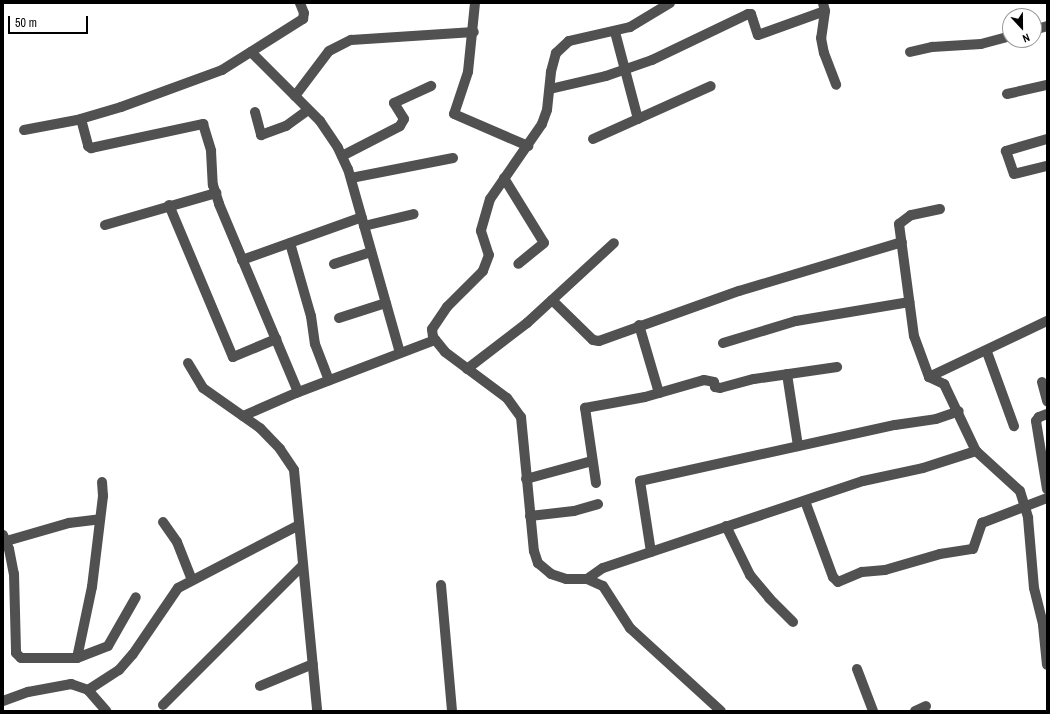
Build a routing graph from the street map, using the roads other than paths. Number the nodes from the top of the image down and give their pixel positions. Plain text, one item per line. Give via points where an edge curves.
1 (300, 3) edge
2 (475, 3) edge
3 (670, 3) edge
4 (824, 7) edge
5 (474, 32) junction
6 (615, 32) junction
7 (1002, 38) edge
8 (251, 52) junction
9 (910, 52) dead end
10 (626, 70) junction
11 (836, 85) dead end
12 (1047, 85) edge
13 (431, 86) dead end
14 (711, 86) dead end
15 (550, 89) junction
16 (1007, 94) dead end
17 (295, 96) junction
18 (308, 110) junction
19 (255, 112) dead end
20 (81, 119) junction
21 (638, 119) junction
22 (24, 130) dead end
23 (593, 138) dead end
24 (1047, 139) edge
25 (528, 146) junction
26 (342, 156) junction
27 (453, 158) dead end
28 (1047, 166) edge
29 (351, 178) junction
30 (504, 178) junction
31 (216, 193) junction
32 (169, 205) junction
33 (940, 209) dead end
34 (414, 214) dead end
35 (363, 221) junction
36 (105, 225) dead end
37 (902, 242) junction
38 (290, 243) junction
39 (614, 243) dead end
40 (371, 252) junction
41 (242, 260) junction
42 (334, 264) dead end
43 (518, 264) dead end
44 (552, 300) junction
45 (909, 302) junction
46 (386, 303) junction
47 (339, 318) dead end
48 (1047, 321) edge
49 (639, 325) junction
50 (276, 340) junction
51 (435, 340) junction
52 (724, 343) dead end
53 (987, 352) junction
54 (400, 354) junction
55 (188, 362) dead end
56 (836, 367) dead end
57 (467, 369) junction
58 (787, 374) junction
59 (929, 377) junction
60 (329, 380) junction
61 (1042, 382) dead end
62 (298, 392) junction
63 (659, 393) junction
64 (1047, 401) edge
65 (959, 411) junction
66 (1047, 414) edge
67 (243, 416) junction
68 (1014, 426) dead end
69 (798, 446) junction
70 (976, 451) junction
71 (592, 461) junction
72 (1045, 466) edge
73 (526, 479) junction
74 (102, 482) dead end
75 (596, 483) dead end
76 (1047, 488) edge
77 (1047, 498) edge
78 (805, 500) junction
79 (598, 504) dead end
80 (1026, 507) junction
81 (530, 516) junction
82 (100, 519) junction
83 (163, 522) dead end
84 (299, 525) junction
85 (726, 526) junction
86 (4, 539) edge
87 (651, 552) junction
88 (303, 565) junction
89 (587, 579) junction
90 (192, 580) junction
91 (441, 585) dead end
92 (136, 597) dead end
93 (13, 598) junction
94 (3, 600) edge
95 (793, 622) dead end
96 (77, 658) junction
97 (313, 664) junction
98 (1047, 665) edge
99 (857, 669) dead end
100 (260, 686) dead end
101 (88, 690) junction
102 (3, 701) edge
103 (163, 705) dead end
104 (926, 706) dead end
105 (106, 711) edge
106 (317, 711) edge
107 (452, 711) edge
108 (721, 711) edge
109 (873, 711) edge
110 (915, 711) edge

1 - 8 street via 304,13 302,19
2 - 5 street
3 - 6 street via 642,21
4 - 10 street via 758,35 751,14 748,14 677,50
4 - 11 street via 821,38
5 - 17 street via 351,40 329,51
5 - 25 street via 468,72 454,114
6 - 10 street
6 - 15 street via 569,41 556,53
7 - 9 street via 981,44 932,47
8 - 17 street
8 - 20 street via 222,70
10 - 15 street
10 - 21 street
12 - 16 street
13 - 26 street via 394,103 404,119 400,126
14 - 21 street
15 - 25 street via 542,124
17 - 18 street
18 - 19 street via 286,126 261,135
18 - 26 street via 328,133
20 - 22 street
20 - 31 street via 88,146 91,148 203,124 211,151
21 - 23 street
24 - 28 street via 1006,151 1014,174
25 - 30 street
26 - 29 street
27 - 29 street
29 - 35 street
30 - 43 street via 544,243
30 - 51 street via 490,199 481,231 489,255 483,270 437,320 432,329
31 - 32 street
31 - 41 street
32 - 36 street
32 - 50 street via 233,357
33 - 37 street via 903,219 899,224
34 - 35 street
35 - 38 street
35 - 40 street
37 - 45 street
37 - 49 street via 739,291
38 - 41 street
38 - 60 street via 311,316 315,344
39 - 44 street
40 - 42 street
40 - 46 street
41 - 50 street
44 - 49 street via 593,340 599,341
44 - 57 street via 527,324
45 - 52 street via 796,321
45 - 59 street via 914,336
46 - 47 street
46 - 54 street
48 - 53 street
49 - 63 street
50 - 62 street
51 - 54 street
51 - 57 street via 445,352
53 - 59 street
53 - 68 street
54 - 60 street
55 - 67 street via 203,388
56 - 58 street
57 - 73 street via 496,388 518,412
58 - 63 street via 720,388 715,387 714,382 704,380
58 - 69 street
59 - 65 street via 944,384
60 - 62 street
61 - 64 street
62 - 67 street
63 - 71 street via 585,408
65 - 69 street via 936,419
65 - 70 street
66 - 72 street via 1036,421
67 - 84 street via 274,442 294,470
69 - 87 street via 640,480
70 - 78 street via 923,468 863,481
70 - 80 street via 1015,485
71 - 73 street
71 - 75 street
72 - 76 street
73 - 81 street
74 - 82 street
77 - 80 street
78 - 80 street via 833,577 838,582 862,572 885,570 940,554 973,550 982,523
78 - 85 street
79 - 81 street via 574,511
80 - 98 street via 1034,588 1043,625
81 - 89 street via 534,551 543,568 566,579
82 - 86 street via 69,523
82 - 96 street via 92,587
83 - 90 street via 177,542
84 - 88 street
84 - 90 street
85 - 87 street
85 - 95 street via 750,575
86 - 93 street via 14,574
87 - 89 street via 603,568
88 - 97 street
88 - 103 street
89 - 108 street via 603,586 630,628
90 - 101 street via 172,593 146,637 124,664
91 - 107 street
92 - 96 street via 108,646
93 - 94 street
93 - 96 street via 18,656
97 - 100 street
97 - 106 street
99 - 109 street
101 - 102 street via 71,684 28,692
101 - 105 street
104 - 110 street

